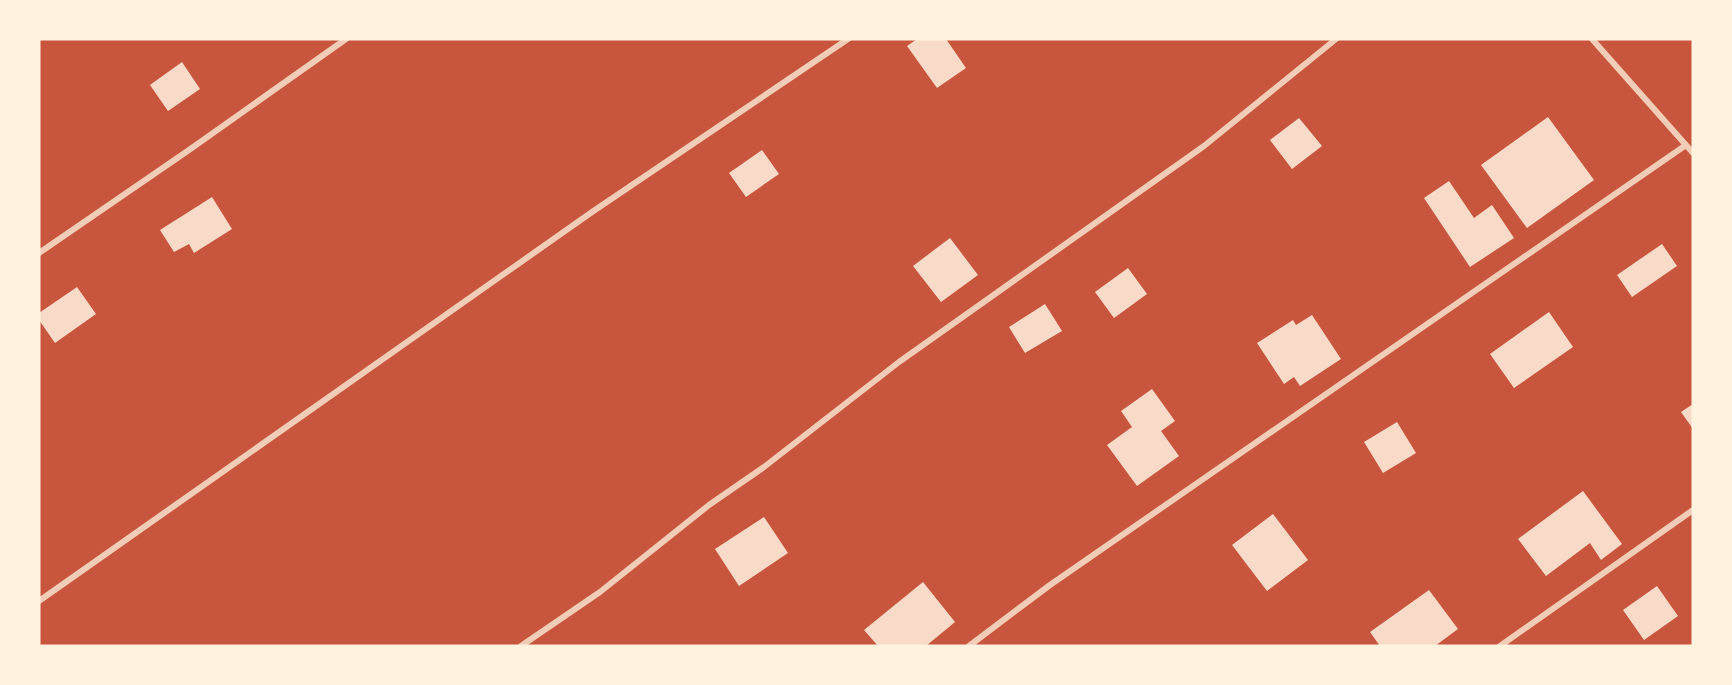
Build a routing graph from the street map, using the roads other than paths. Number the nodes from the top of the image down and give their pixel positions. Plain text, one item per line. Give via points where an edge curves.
1 (346, 39) edge
2 (848, 39) edge
3 (1336, 39) edge
4 (1592, 39) edge
5 (1686, 145) junction
6 (1693, 153) edge
7 (39, 253) edge
8 (1693, 510) edge
9 (39, 602) edge
10 (521, 646) edge
11 (969, 646) edge
12 (1500, 646) edge

1 - 7 street
2 - 9 street via 592,212
3 - 10 street via 1204,146 899,362 600,592
4 - 5 street
5 - 6 street
5 - 11 street via 1050,585
8 - 12 street

